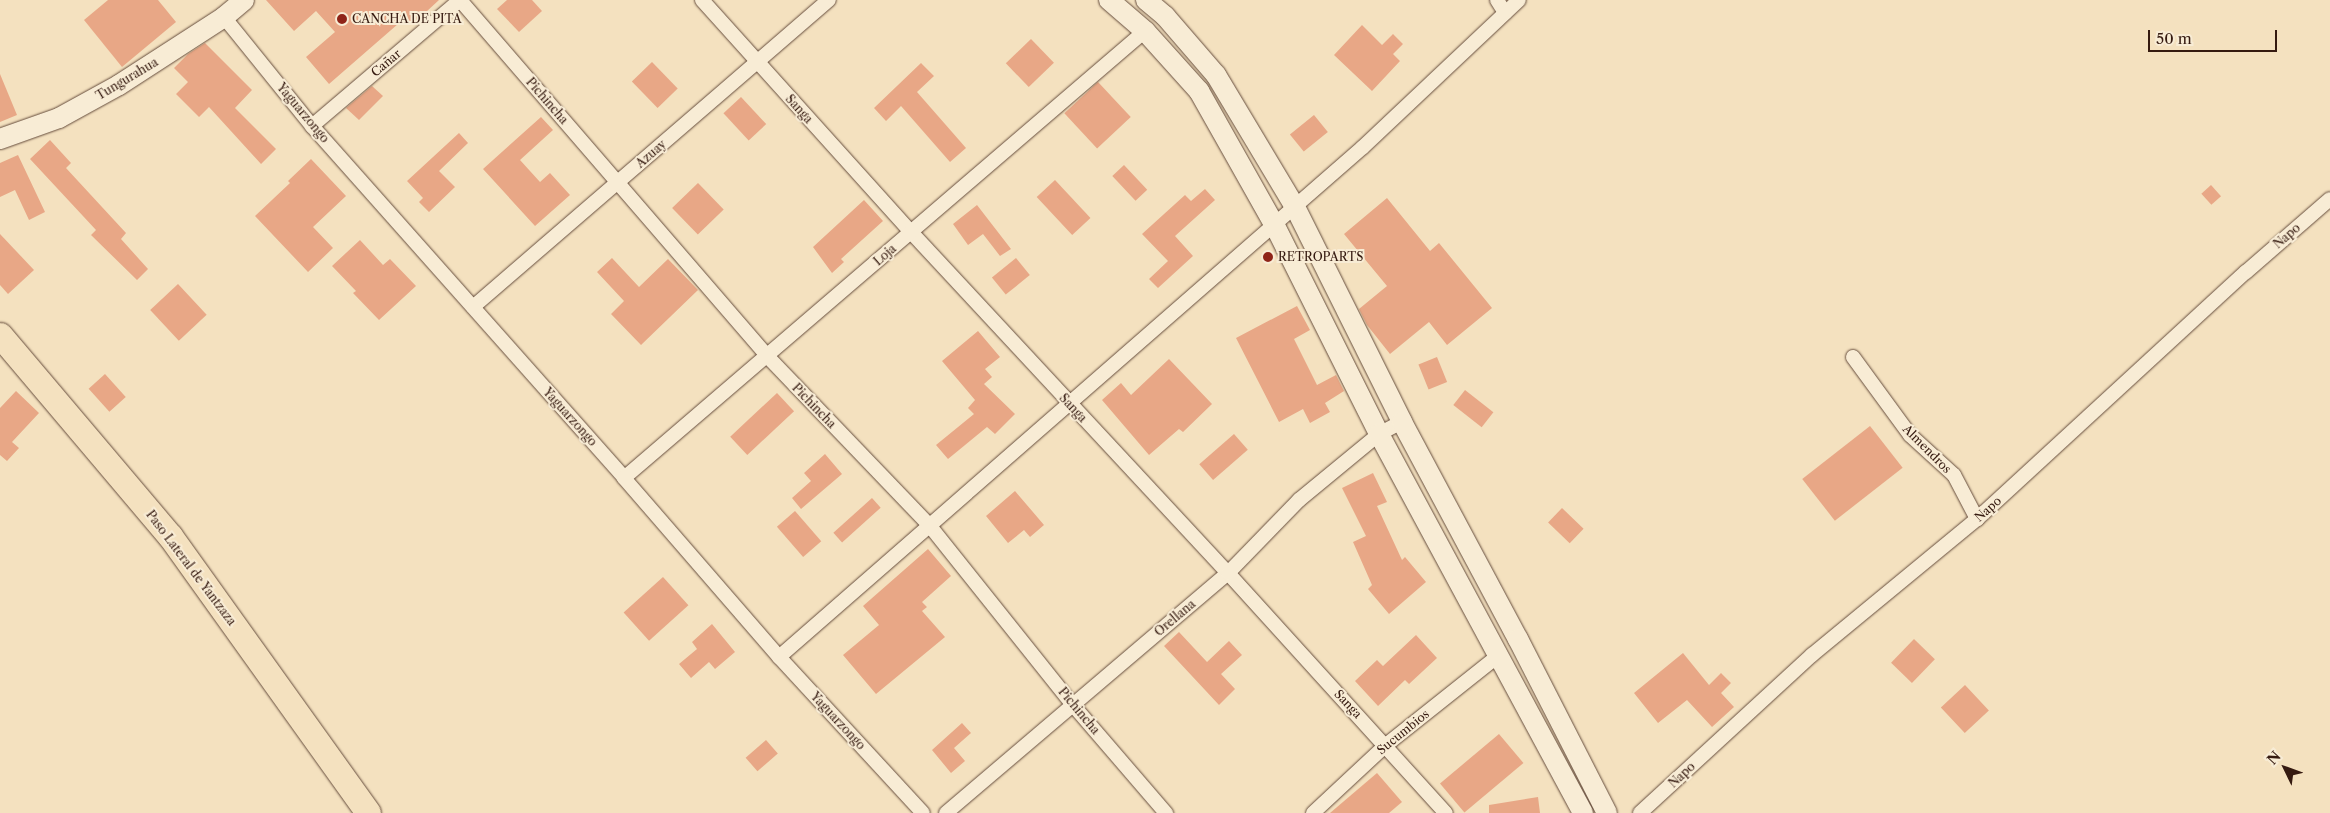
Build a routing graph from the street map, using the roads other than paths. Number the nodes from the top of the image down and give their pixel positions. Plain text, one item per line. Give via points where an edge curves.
1 (244, 0) edge
2 (460, 0) edge
3 (702, 0) edge
4 (828, 0) edge
5 (1109, 0) edge
6 (1497, 0) edge
7 (1519, 0) edge
8 (1155, 2) edge
9 (1505, 13) junction
10 (224, 17) junction
11 (1145, 31) junction
12 (757, 62) junction
13 (312, 126) junction
14 (0, 139) edge
15 (618, 182) junction
16 (2330, 199) edge
17 (1295, 207) junction
18 (1274, 224) junction
19 (911, 232) junction
20 (473, 307) junction
21 (0, 335) edge
22 (767, 356) junction
23 (1853, 357) dead end
24 (1069, 404) junction
25 (1402, 422) junction
26 (1379, 434) junction
27 (624, 478) junction
28 (1977, 519) junction
29 (930, 526) junction
30 (1228, 573) junction
31 (1498, 656) junction
32 (779, 657) junction
33 (1073, 705) junction
34 (1386, 745) junction
35 (368, 813) edge
36 (923, 813) edge
37 (946, 813) edge
38 (1166, 813) edge
39 (1313, 813) edge
40 (1446, 813) edge
41 (1583, 813) edge
42 (1607, 813) edge
43 (1640, 813) edge

1 - 10 main road, Tungurahua
2 - 13 street, Cañar
2 - 15 street, Pichincha
3 - 12 street, Sanga
4 - 12 street, Azuay
5 - 11 main road
6 - 9 street
7 - 9 street
8 - 17 main road via 1216,75
9 - 17 street
10 - 13 street, Yaguarzongo
10 - 14 main road, Tungurahua via 119,85 59,118
11 - 18 main road via 1199,91
11 - 19 street, Loja
12 - 15 street, Azuay
12 - 19 street, Sanga
13 - 20 street, Yaguarzongo
15 - 20 street, Azuay
15 - 22 street, Pichincha
16 - 28 street, Napo
17 - 18 street
17 - 25 main road
18 - 24 street
18 - 26 main road
19 - 22 street, Loja
19 - 24 street, Sanga
20 - 27 street, Yaguarzongo
21 - 35 highway, Paso Lateral de Yantzaza via 170,536
22 - 27 street, Loja
22 - 29 street, Pichincha
23 - 28 street, Almendros via 1910,435 1954,475
24 - 29 street
24 - 30 street, Sanga
25 - 26 street, Orellana
25 - 42 main road
26 - 30 street, Orellana via 1299,500
26 - 31 main road
27 - 32 street, Yaguarzongo
28 - 43 street, Napo via 1812,655
29 - 32 street
29 - 33 street, Pichincha
30 - 33 street, Orellana
30 - 34 street, Sanga
31 - 34 street, Sucumbios
31 - 41 main road
32 - 36 street, Yaguarzongo
33 - 37 street, Orellana
33 - 38 street, Pichincha
34 - 39 street, Sucumbios
34 - 40 street, Sanga

